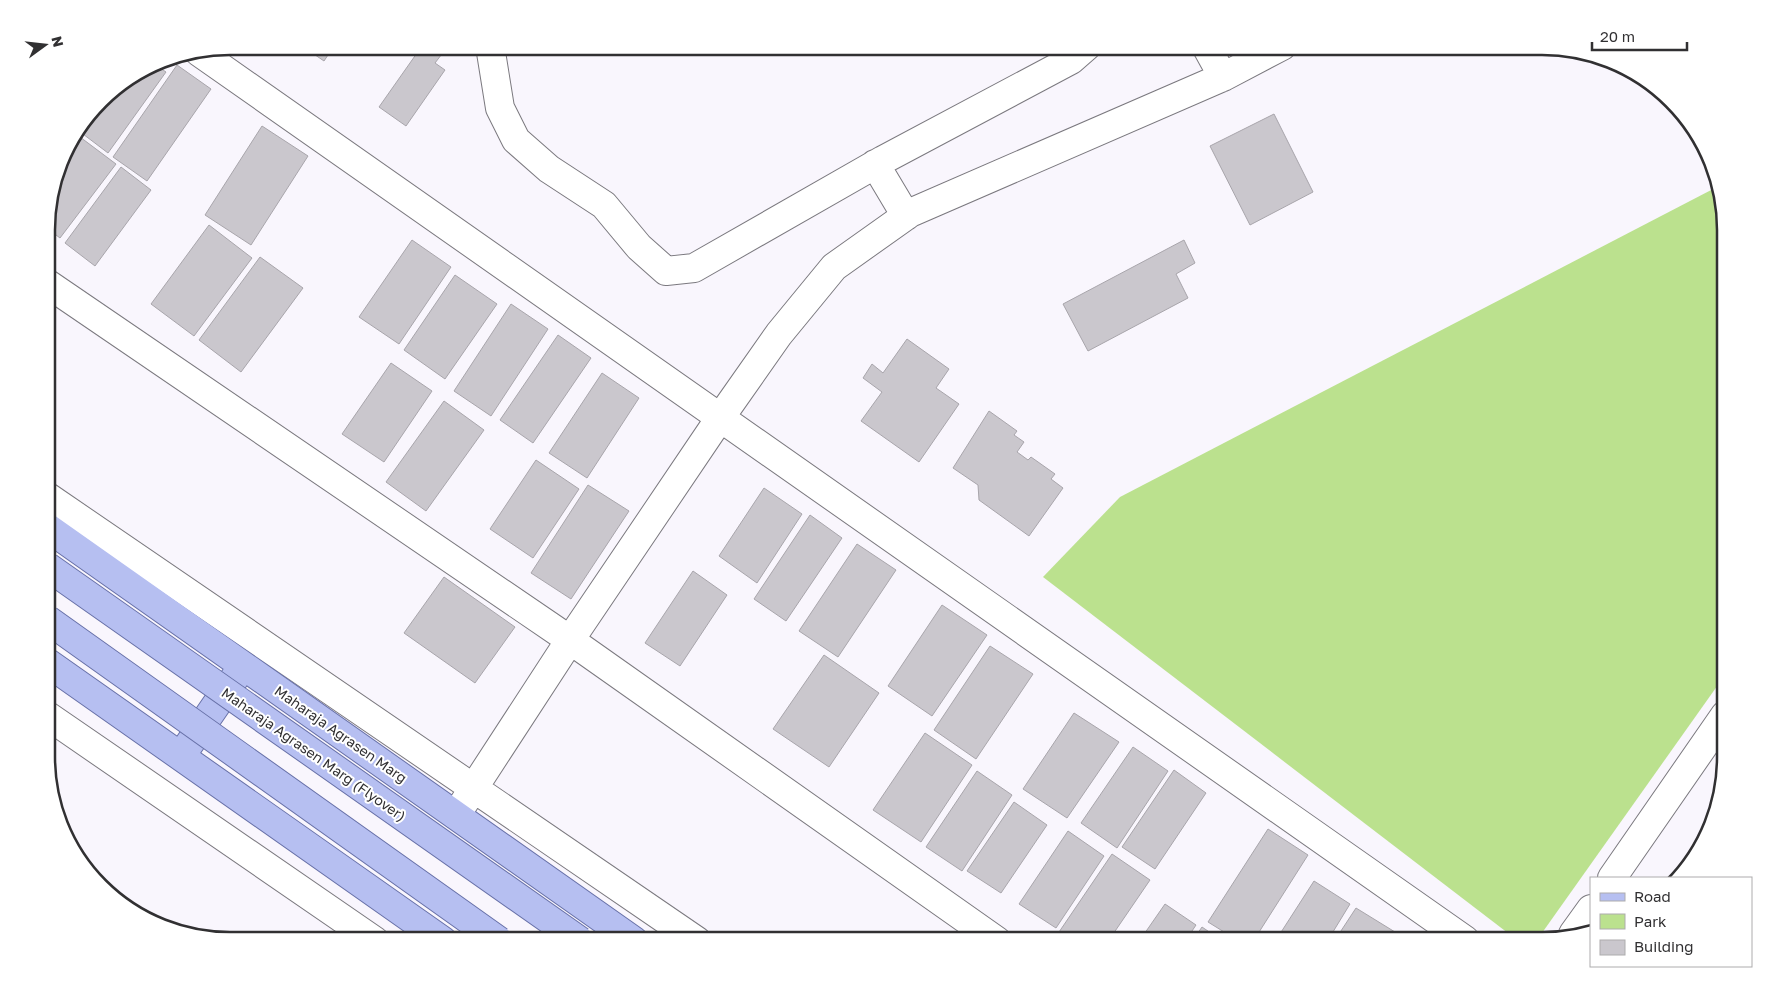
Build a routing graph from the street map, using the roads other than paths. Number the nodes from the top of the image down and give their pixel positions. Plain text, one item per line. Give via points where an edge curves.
1 (491, 55) edge
2 (1076, 55) edge
3 (1211, 55) edge
4 (1265, 55) edge
5 (206, 57) edge
6 (1222, 77) junction
7 (875, 164) junction
8 (906, 216) junction
9 (55, 289) edge
10 (720, 418) junction
11 (55, 502) edge
12 (55, 533) edge
13 (55, 572) edge
14 (55, 625) edge
15 (570, 640) junction
16 (243, 666) junction
17 (55, 668) edge
18 (55, 721) edge
19 (1717, 727) edge
20 (181, 756) junction
21 (474, 788) junction
22 (456, 815) junction
23 (1613, 877) edge
24 (1590, 910) edge
25 (1577, 929) edge
26 (362, 932) edge
27 (430, 932) edge
28 (486, 932) edge
29 (567, 932) edge
30 (621, 932) edge
31 (684, 932) edge
32 (986, 932) edge
33 (1454, 932) edge

1 - 7 street via 500,108 516,140 549,169 604,205 638,247 666,271 694,268
2 - 7 street
3 - 6 street
4 - 6 street
5 - 10 street
6 - 8 street
7 - 8 street
8 - 10 street via 834,267 779,334
9 - 15 street
10 - 15 street
10 - 33 street
11 - 21 street
12 - 16 main road, Maharaja Agrasen Marg
13 - 29 main road, Maharaja Agrasen Marg (Flyover), bridge
14 - 28 main road, bridge
15 - 21 street
15 - 32 street
16 - 20 main road
16 - 22 main road, Maharaja Agrasen Marg
17 - 20 main road
18 - 26 street
19 - 23 street
20 - 27 main road
21 - 22 street
21 - 31 street
22 - 30 main road, Maharaja Agrasen Marg
24 - 25 street

